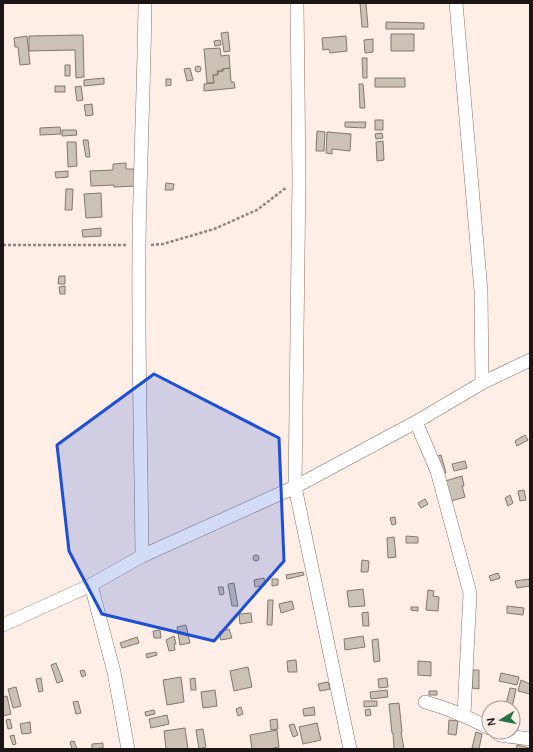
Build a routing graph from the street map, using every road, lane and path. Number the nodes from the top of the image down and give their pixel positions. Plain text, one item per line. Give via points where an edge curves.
1 (145, 3) edge
2 (297, 3) edge
3 (456, 3) edge
4 (298, 178) junction
5 (3, 245) edge
6 (139, 245) junction
7 (530, 360) edge
8 (482, 383) junction
9 (416, 422) junction
10 (295, 487) junction
11 (142, 556) junction
12 (91, 586) junction
13 (3, 625) edge
14 (425, 702) dead end
15 (464, 715) junction
16 (481, 724) edge
17 (128, 749) edge
18 (350, 749) edge

1 - 6 street
2 - 4 street
3 - 8 street via 481,291
4 - 6 path via 257,210 214,229 163,244
4 - 10 street
5 - 6 path
6 - 11 street
7 - 8 street
8 - 9 street
9 - 10 street
9 - 15 street via 437,471 470,593
10 - 11 street
10 - 18 street
11 - 12 street
12 - 13 street
12 - 17 street via 114,672
14 - 15 street
15 - 16 street

